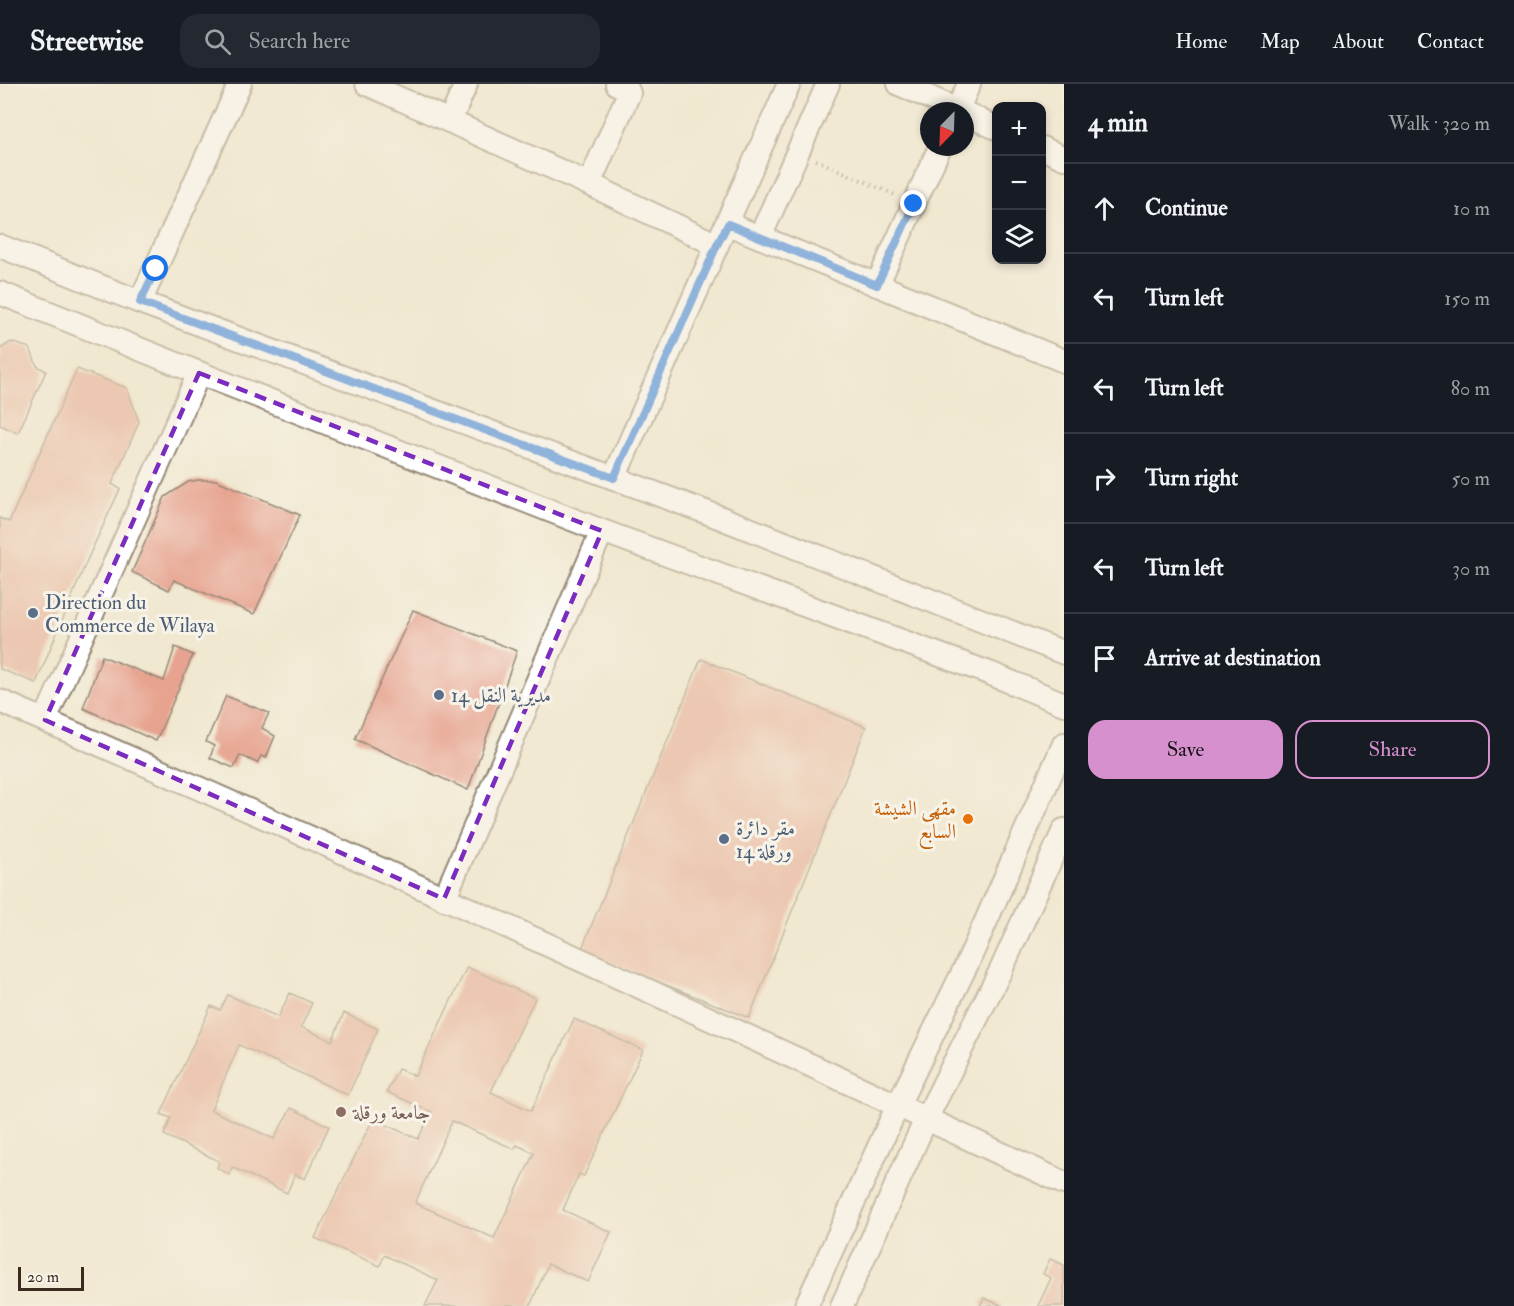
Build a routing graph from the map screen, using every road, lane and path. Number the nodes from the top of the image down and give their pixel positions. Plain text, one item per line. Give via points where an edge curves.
1 (240, 84) edge
2 (367, 84) edge
3 (466, 84) edge
4 (617, 84) edge
5 (828, 84) edge
6 (899, 84) edge
7 (969, 84) edge
8 (787, 89) edge
9 (940, 102) edge
10 (963, 102) edge
11 (818, 107) junction
12 (974, 118) edge
13 (450, 121) junction
14 (992, 126) edge
15 (798, 152) junction
16 (936, 156) edge
17 (589, 184) junction
18 (914, 204) junction
19 (728, 224) junction
20 (760, 237) junction
21 (717, 245) junction
22 (0, 246) edge
23 (877, 285) junction
24 (0, 293) edge
25 (140, 302) junction
26 (1064, 361) edge
27 (199, 374) junction
28 (614, 478) junction
29 (602, 531) junction
30 (1064, 653) edge
31 (0, 700) edge
32 (1064, 704) edge
33 (45, 720) junction
34 (1064, 744) edge
35 (1064, 830) edge
36 (444, 899) junction
37 (898, 1105) junction
38 (926, 1119) junction
39 (1064, 1184) edge
40 (816, 1284) junction
41 (844, 1301) edge
42 (806, 1306) edge

1 - 25 street
2 - 13 street
3 - 13 street
4 - 17 street via 629,93
5 - 11 street
6 - 9 street
7 - 10 street
8 - 11 street
8 - 19 street
11 - 15 street
12 - 14 street
13 - 17 street
15 - 18 path
15 - 20 street
16 - 18 street
17 - 21 street
18 - 23 street
19 - 20 street
19 - 21 street
20 - 23 street
21 - 28 street
22 - 25 street
23 - 26 street
24 - 27 street
25 - 28 street
27 - 29 street
27 - 33 street
28 - 30 street
29 - 32 street
29 - 36 street
31 - 33 street
33 - 36 street
34 - 37 street via 968,962
35 - 38 street via 1001,970
36 - 37 street
37 - 38 street
37 - 40 street
38 - 39 street
38 - 41 street
40 - 41 street
40 - 42 street

